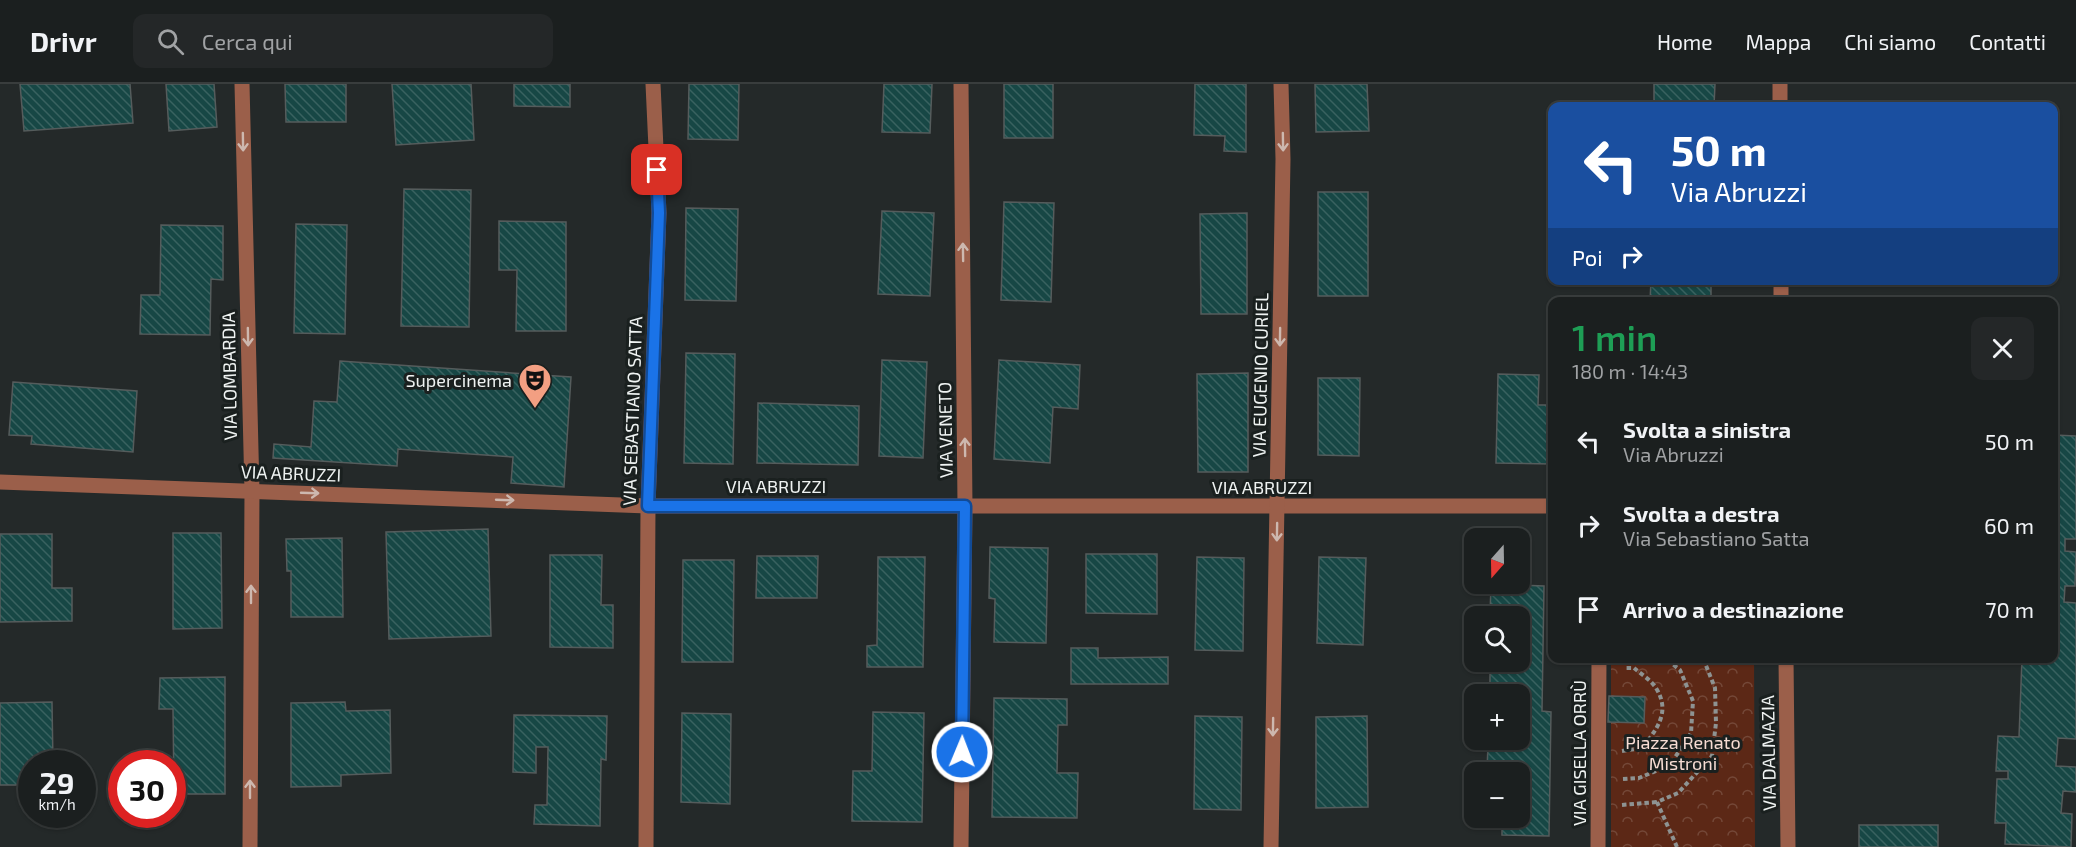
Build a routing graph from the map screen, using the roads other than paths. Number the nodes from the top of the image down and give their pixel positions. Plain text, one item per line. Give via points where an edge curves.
1 (242, 84) edge
2 (653, 84) edge
3 (961, 84) edge
4 (1281, 84) edge
5 (1780, 84) edge
6 (1780, 102) edge
7 (0, 482) edge
8 (252, 491) junction
9 (648, 506) junction
10 (965, 506) junction
11 (1548, 506) edge
12 (1278, 507) junction
13 (1786, 663) edge
14 (1599, 664) edge
15 (250, 847) edge
16 (646, 847) edge
17 (961, 847) edge
18 (1271, 847) edge
19 (1598, 847) edge
20 (1788, 847) edge

1 -> 8 street, VIA LOMBARDIA
2 - 9 street, VIA SEBASTIANO SATTA via 659,213
10 -> 3 street, VIA VENETO
4 -> 12 street, VIA EUGENIO CURIEL
5 - 6 street
7 - 8 street, VIA ABRUZZI
8 -> 9 street, VIA ABRUZZI
15 -> 8 street, VIA LOMBARDIA
9 - 10 street, VIA ABRUZZI
9 - 16 street, VIA SEBASTIANO SATTA
10 - 12 street, VIA ABRUZZI
10 - 17 street, VIA VENETO
11 - 12 street, VIA ABRUZZI
12 -> 18 street, VIA EUGENIO CURIEL
13 - 20 street, VIA DALMAZIA
14 - 19 street, VIA GISELLA ORRÙ

